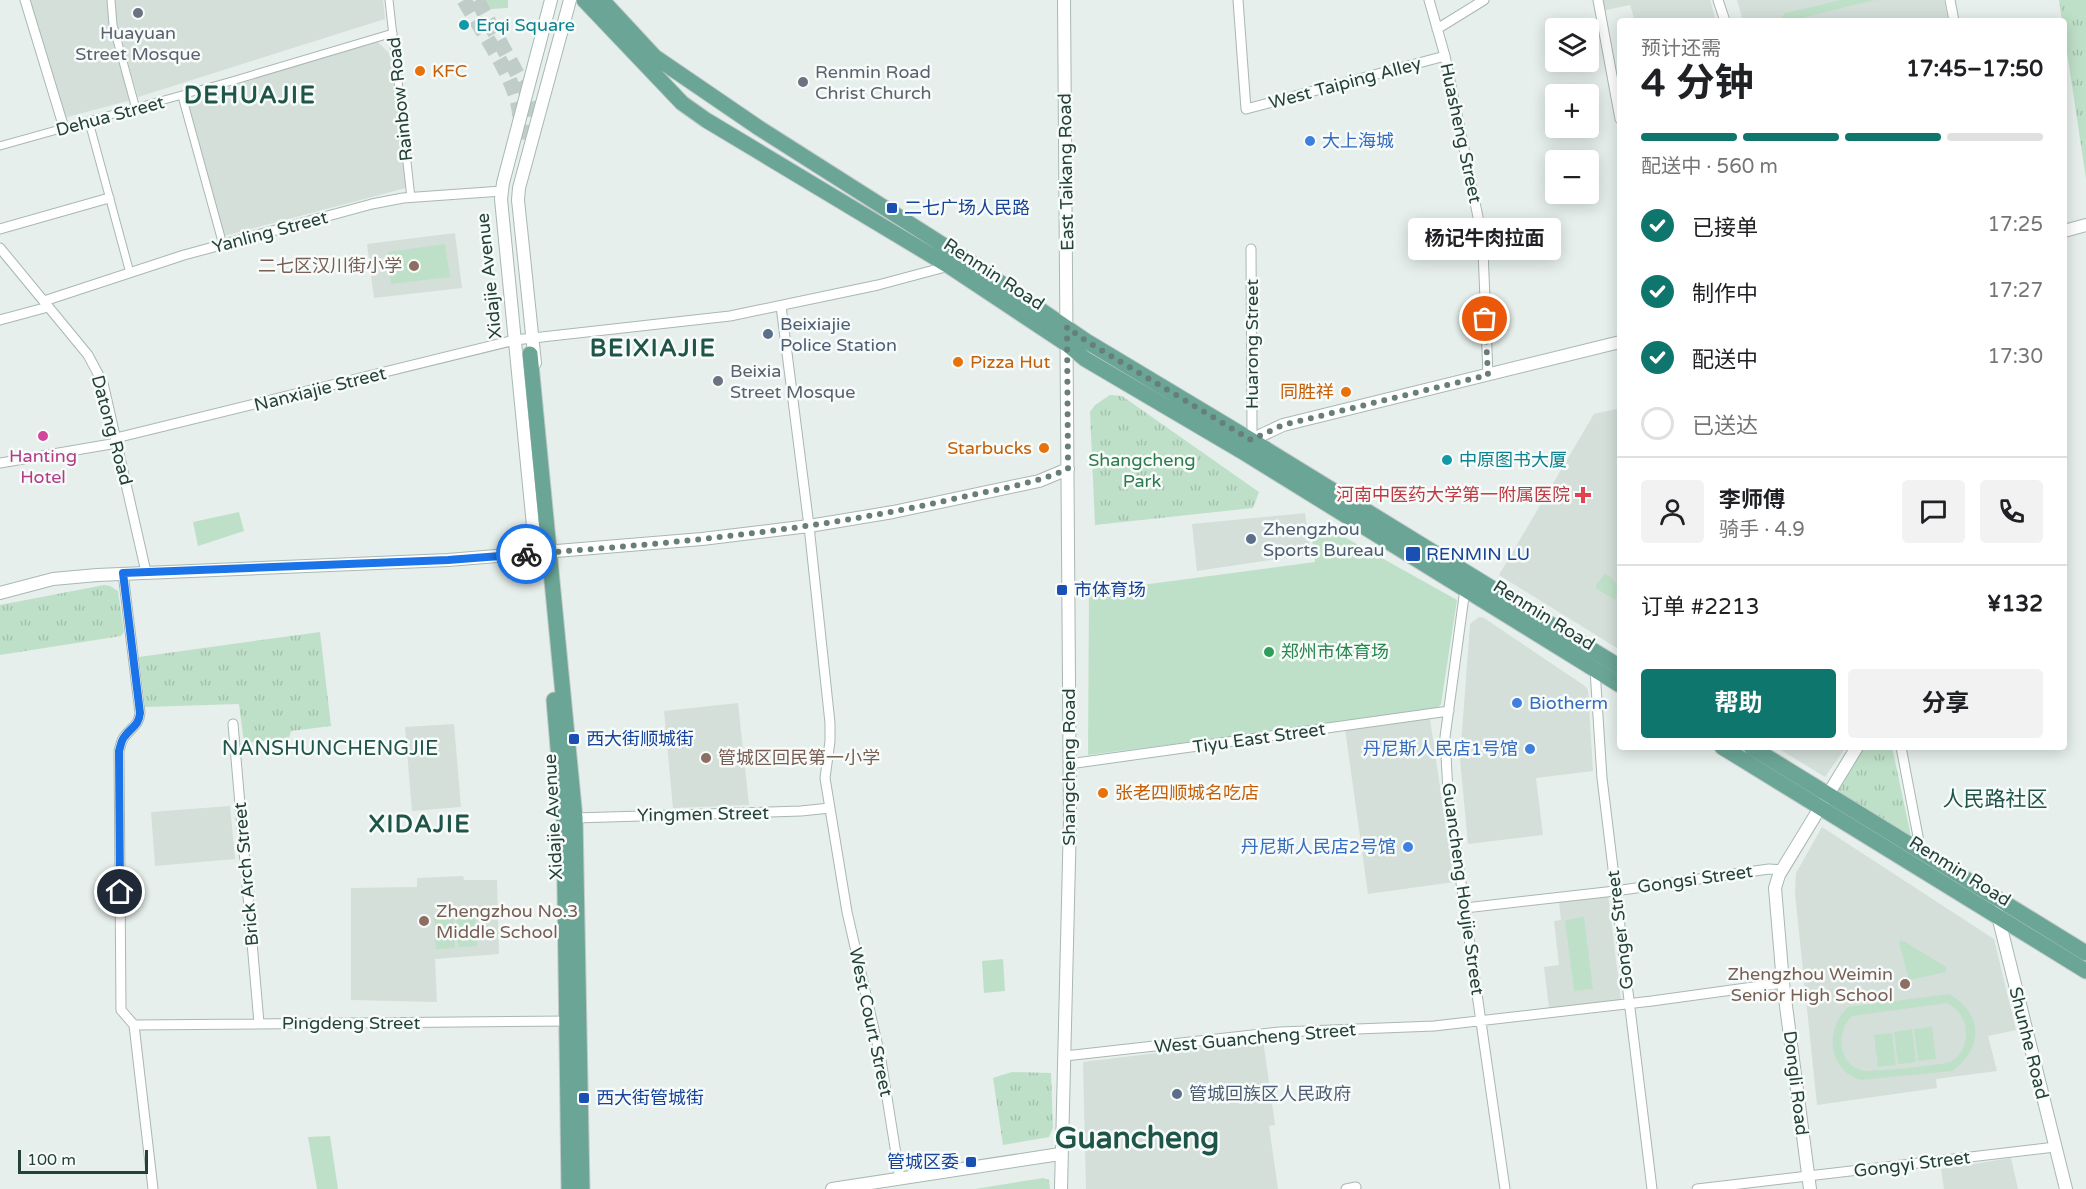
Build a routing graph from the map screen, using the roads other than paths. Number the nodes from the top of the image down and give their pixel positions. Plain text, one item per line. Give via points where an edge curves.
1 (25, 0) edge
2 (111, 0) edge
3 (389, 0) edge
4 (551, 0) edge
5 (570, 0) edge
6 (584, 0) edge
7 (602, 0) edge
8 (1064, 0) edge
9 (1238, 0) edge
10 (1429, 0) edge
11 (1484, 0) edge
12 (1598, 0) edge
13 (1718, 0) edge
14 (1950, 0) edge
15 (1724, 18) edge
16 (1953, 18) edge
17 (1437, 29) junction
18 (393, 33) junction
19 (1445, 56) junction
20 (182, 96) junction
21 (1617, 103) edge
22 (136, 109) junction
23 (89, 122) junction
24 (64, 128) junction
25 (0, 146) edge
26 (502, 191) junction
27 (109, 198) junction
28 (411, 198) junction
29 (2086, 225) edge
30 (0, 229) edge
31 (2067, 230) edge
32 (223, 245) junction
33 (0, 248) edge
34 (1251, 249) dead end
35 (949, 266) junction
36 (130, 273) junction
37 (46, 304) junction
38 (781, 306) junction
39 (0, 320) edge
40 (1067, 327) junction
41 (1617, 343) edge
42 (525, 345) junction
43 (1068, 345) junction
44 (1488, 375) junction
45 (116, 441) junction
46 (1247, 446) junction
47 (0, 463) edge
48 (1068, 469) junction
49 (809, 526) junction
50 (545, 553) junction
51 (146, 572) junction
52 (123, 573) junction
53 (1465, 589) junction
54 (0, 593) edge
55 (1617, 665) edge
56 (1595, 670) junction
57 (1617, 683) edge
58 (1449, 711) junction
59 (233, 723) dead end
60 (1728, 750) edge
61 (1755, 750) edge
62 (1855, 750) edge
63 (1902, 750) edge
64 (1070, 764) junction
65 (1823, 801) junction
66 (830, 808) junction
67 (575, 818) junction
68 (1922, 852) junction
69 (1782, 870) junction
70 (1615, 891) junction
71 (1994, 896) junction
72 (1465, 908) junction
73 (1999, 917) junction
74 (2086, 953) edge
75 (2086, 970) edge
76 (1783, 983) junction
77 (1629, 1004) junction
78 (568, 1021) junction
79 (1481, 1021) junction
80 (259, 1023) junction
81 (134, 1025) junction
82 (1065, 1056) junction
83 (2055, 1147) junction
84 (1060, 1154) junction
85 (1808, 1176) junction
86 (900, 1179) junction
87 (153, 1189) edge
88 (569, 1189) edge
89 (582, 1189) edge
90 (839, 1189) edge
91 (1061, 1189) edge
92 (1505, 1189) edge
93 (1652, 1189) edge
94 (1697, 1189) edge
95 (1810, 1189) edge
96 (2066, 1189) edge

1 - 24 street
2 - 22 street via 113,25
3 - 18 street, Rainbow Road
4 - 26 street, Xidajie Avenue
5 - 42 street, Xidajie Avenue via 519,188
6 - 35 main road, Renmin Road via 682,103
7 - 40 main road, Renmin Road via 655,57
8 - 40 street, East Taikang Road
9 - 19 street, West Taiping Alley via 1246,110
10 - 17 street, Huasheng Street
11 - 17 street
12 - 21 street
13 - 15 street
14 - 16 street
17 - 19 street, Huasheng Street
18 - 20 street, Dehua Street
18 - 28 street, Rainbow Road
19 - 44 street, Huasheng Street via 1483,250
20 - 22 street, Dehua Street
20 - 32 street
22 - 23 street, Dehua Street
23 - 24 street, Dehua Street
23 - 27 street
24 - 25 street, Dehua Street
26 - 28 street, Yanling Street
26 - 42 street, Xidajie Avenue via 501,205
27 - 30 street
27 - 36 street
28 - 32 street, Yanling Street via 372,204
29 - 31 street
32 - 36 street, Yanling Street
33 - 37 street, Datong Road
34 - 46 street, Huarong Street
35 - 38 street, Nanxiajie Street
35 - 43 main road, Renmin Road
36 - 37 street, Yanling Street
37 - 39 street, Yanling Street
37 - 45 street, Datong Road via 97,370
38 - 42 street, Nanxiajie Street
38 - 49 street, West Court Street
40 - 43 street, East Taikang Road
40 - 46 main road, Renmin Road
41 - 44 street
42 - 45 street, Nanxiajie Street
42 - 50 main road, Xidajie Avenue
43 - 46 main road, Renmin Road via 1085,360
43 - 48 street, Shangcheng Road
44 - 46 street via 1283,425
45 - 47 street, Nanxiajie Street
45 - 51 street, Datong Road
46 - 53 main road, Renmin Road
46 - 55 main road, Renmin Road
48 - 49 street via 1013,487
48 - 64 street, Shangcheng Road
49 - 50 street
49 - 66 street, West Court Street via 830,723 825,778
50 - 51 street
50 - 67 main road, Xidajie Avenue
50 - 78 main road, Xidajie Avenue via 564,819
51 - 52 street
52 - 54 street via 53,579
52 - 81 street via 140,713 135,727 122,739 119,751 121,1010
53 - 56 main road, Renmin Road
53 - 58 street, Guancheng Houjie Street
56 - 57 main road, Renmin Road
56 - 70 street, Gonger Street
58 - 64 street, Tiyu East Street
58 - 72 street, Guancheng Houjie Street via 1445,737 1448,784
59 - 80 street, Brick Arch Street
60 - 65 main road, Renmin Road
61 - 65 main road, Renmin Road
62 - 65 street, Dongli Road
63 - 68 street
64 - 82 street, Shangcheng Road
65 - 68 main road, Renmin Road
65 - 69 street, Dongli Road
65 - 73 main road, Renmin Road
66 - 67 street, Yingmen Street
66 - 86 street, West Court Street via 855,947 881,1060
67 - 89 main road, Xidajie Avenue
68 - 71 main road, Renmin Road
69 - 70 street, Gongsi Street
69 - 76 street, Dongli Road via 1775,894
70 - 72 street, Gongsi Street
70 - 77 street, Gonger Street
71 - 73 street, Shunhe Road
71 - 74 main road, Renmin Road
72 - 79 street, Guancheng Houjie Street
73 - 75 main road, Renmin Road
73 - 83 street, Shunhe Road
76 - 77 street, West Guancheng Street
76 - 85 street, Dongli Road
77 - 79 street, West Guancheng Street
77 - 93 street, Gonger Street
78 - 80 street, Pingdeng Street
78 - 88 main road, Xidajie Avenue
79 - 82 street, West Guancheng Street via 1280,1032
79 - 92 street, Guancheng Houjie Street
80 - 81 street, Pingdeng Street
81 - 87 street
82 - 84 street, Shangcheng Road
83 - 85 street, Gongyi Street
83 - 96 street, Shunhe Road
84 - 86 street
84 - 91 street, Shangcheng Road
85 - 94 street, Gongyi Street
85 - 95 street, Dongli Road
86 - 90 street

